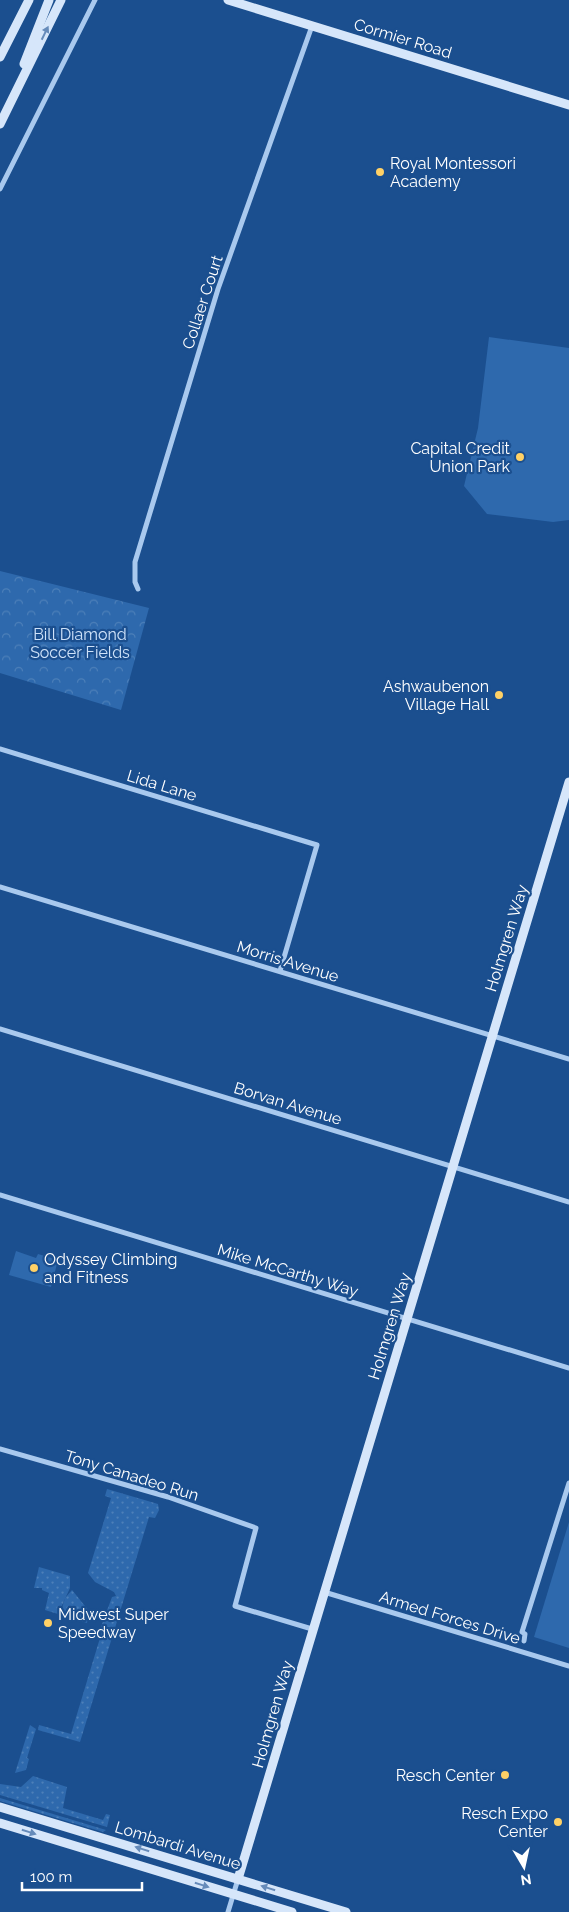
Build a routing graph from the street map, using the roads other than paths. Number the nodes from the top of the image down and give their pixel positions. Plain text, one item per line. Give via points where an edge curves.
1 (29, 0) edge
2 (48, 0) edge
3 (61, 0) edge
4 (95, 0) edge
5 (228, 0) edge
6 (312, 26) junction
7 (0, 57) edge
8 (15, 93) junction
9 (569, 105) edge
10 (0, 124) edge
11 (0, 188) edge
12 (138, 589) dead end
13 (0, 749) edge
14 (569, 782) edge
15 (0, 887) edge
16 (280, 971) junction
17 (0, 1029) edge
18 (492, 1036) junction
19 (569, 1059) edge
20 (452, 1167) junction
21 (0, 1195) edge
22 (569, 1202) edge
23 (406, 1319) junction
24 (569, 1368) edge
25 (0, 1449) edge
26 (569, 1483) edge
27 (323, 1592) junction
28 (312, 1629) junction
29 (524, 1641) dead end
30 (569, 1666) edge
31 (0, 1807) edge
32 (0, 1823) edge
33 (238, 1879) junction
34 (234, 1894) junction
35 (228, 1912) edge
36 (292, 1912) edge
37 (346, 1912) edge

1 - 7 street
2 - 8 street
8 -> 3 street
4 - 11 street
5 - 6 street, Cormier Road
6 - 9 street, Cormier Road
6 - 12 street, Collaer Court via 218,289 135,562
8 - 10 street
13 - 16 street, Lida Lane via 318,846
14 - 18 street, Holmgren Way
15 - 16 street, Morris Avenue
16 - 18 street, Morris Avenue
17 - 20 street, Borvan Avenue
18 - 19 street, Morris Avenue
18 - 20 street, Holmgren Way
20 - 22 street, Borvan Avenue
20 - 23 street, Holmgren Way
21 - 23 street, Mike McCarthy Way
23 - 24 street, Mike McCarthy Way
23 - 27 street, Holmgren Way
25 - 28 street, Tony Canadeo Run via 168,1497 256,1528 235,1606
26 - 29 street via 522,1632
27 - 28 street, Holmgren Way
27 - 30 street, Armed Forces Drive
28 - 33 street, Holmgren Way
33 -> 31 street, Lombardi Avenue
32 -> 34 street, Lombardi Avenue
33 - 34 street
37 -> 33 street, Lombardi Avenue
34 - 35 street
34 - 36 street, Lombardi Avenue

